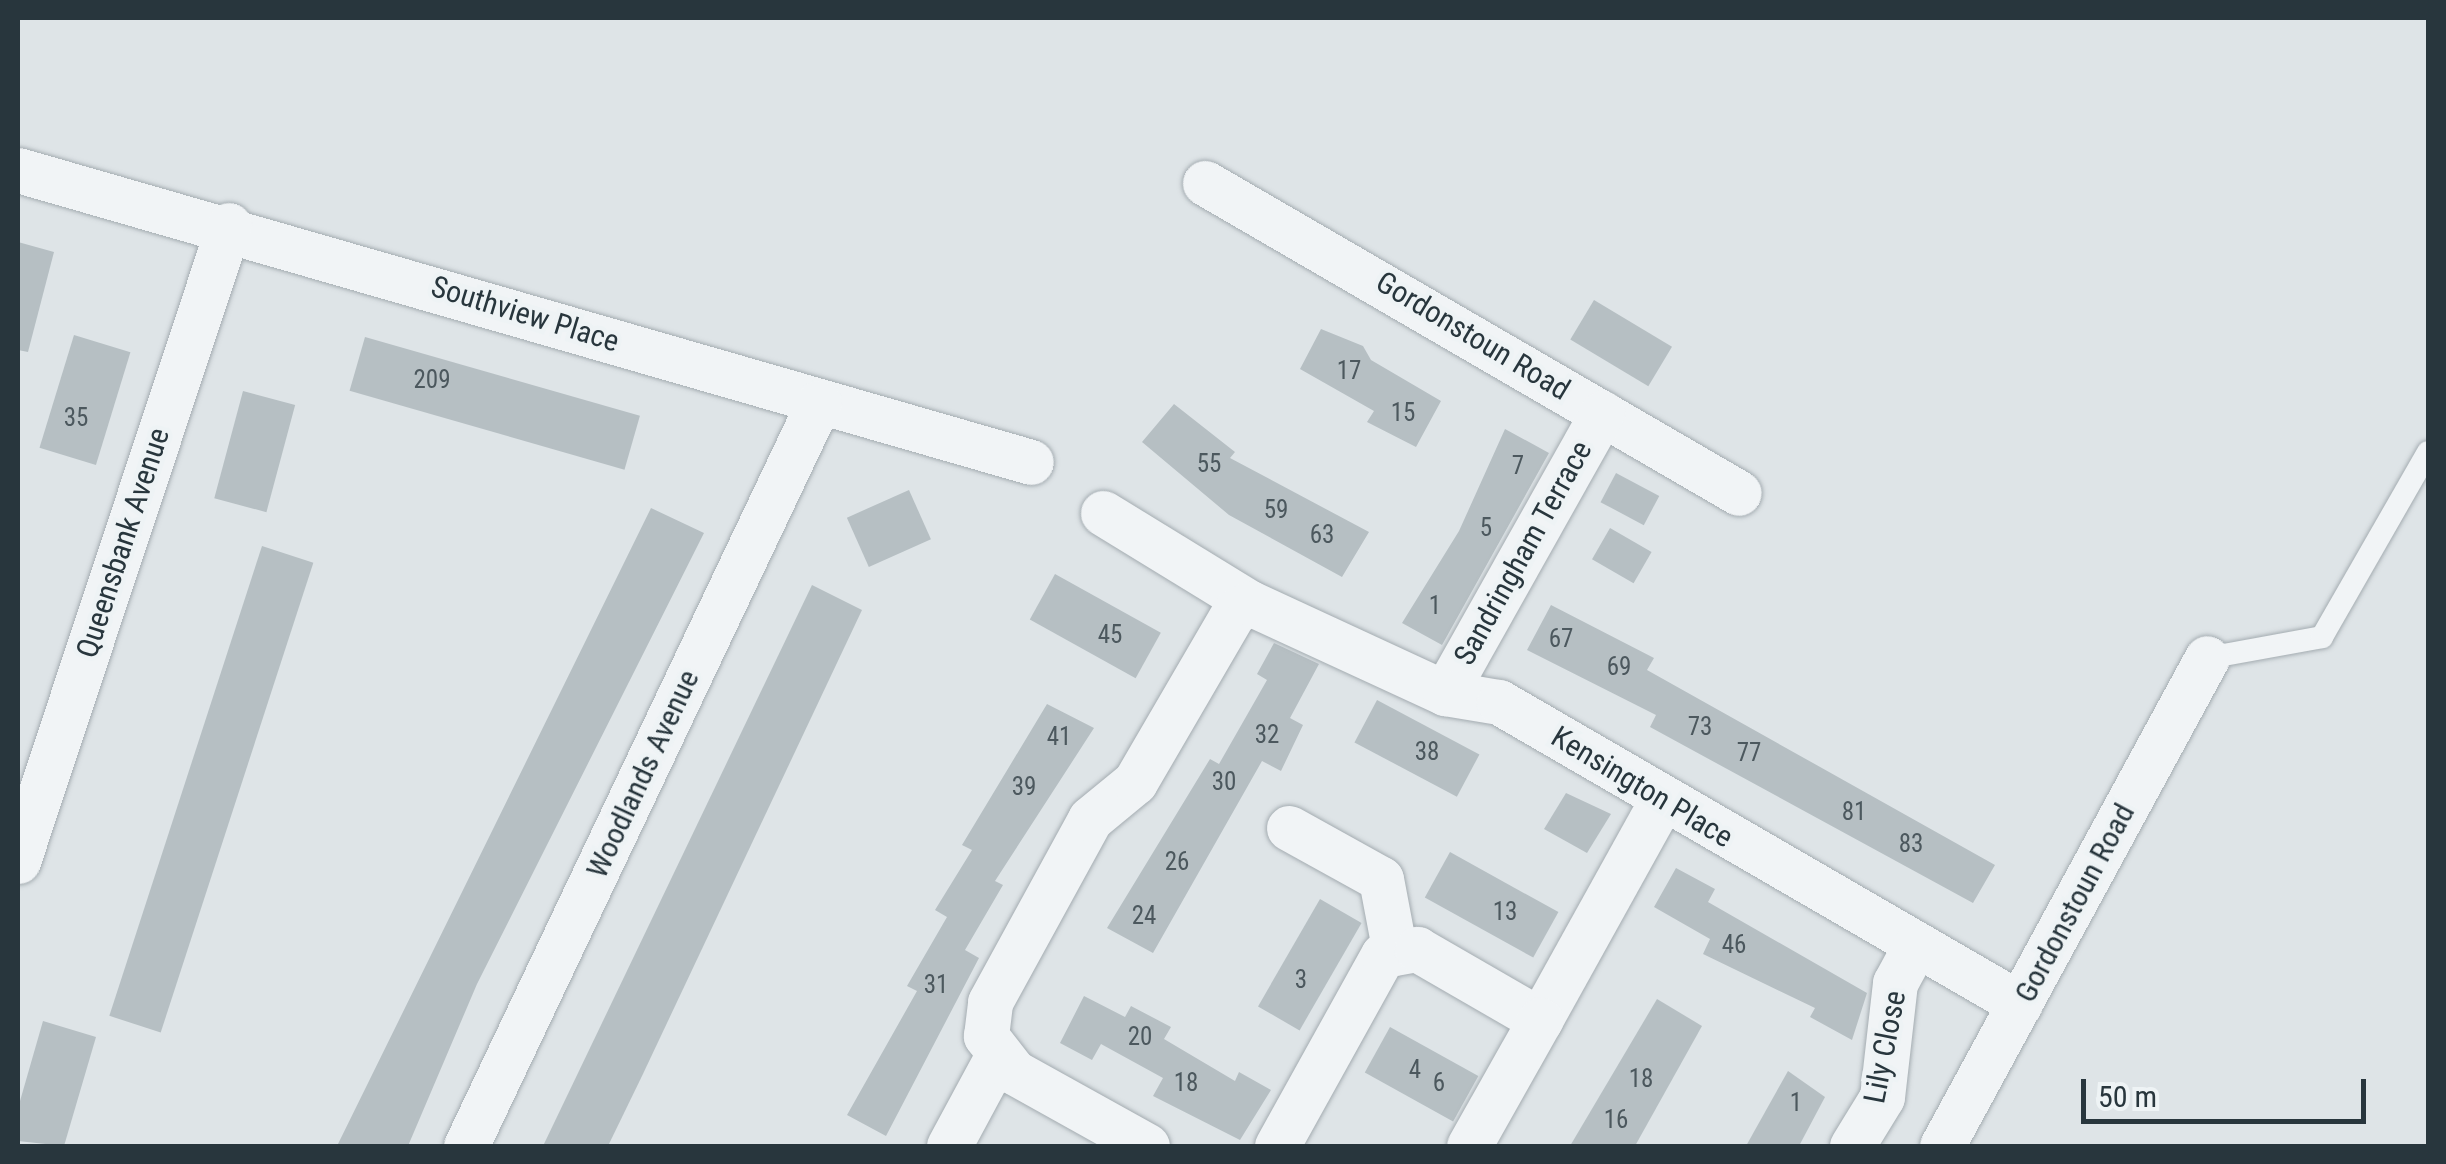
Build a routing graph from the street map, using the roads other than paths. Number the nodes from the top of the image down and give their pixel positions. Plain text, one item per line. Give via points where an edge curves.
1 (18, 170) edge
2 (1204, 183) dead end
3 (229, 225) junction
4 (818, 402) junction
5 (1602, 413) junction
6 (2428, 452) edge
7 (1032, 462) dead end
8 (1739, 492) dead end
9 (1103, 513) dead end
10 (1250, 603) junction
11 (2208, 658) joint
12 (1445, 693) junction
13 (1662, 800) junction
14 (1289, 828) dead end
15 (18, 861) edge
16 (1915, 946) junction
17 (1395, 952) junction
18 (2020, 1004) junction
19 (1540, 1020) junction
20 (998, 1055) junction
21 (466, 1146) edge
22 (949, 1146) edge
23 (1147, 1146) edge
24 (1276, 1146) edge
25 (1470, 1146) edge
26 (1852, 1146) edge
27 (1942, 1146) edge

1 - 3 street, Southview Place
2 - 5 street, Gordonstoun Road
3 - 4 street, Southview Place
3 - 15 street, Queensbank Avenue
4 - 7 street, Southview Place
4 - 21 street, Woodlands Avenue
5 - 8 street, Gordonstoun Road
5 - 12 street, Sandringham Terrace
6 - 11 lane via 2322,636
9 - 10 street, Kensington Place
10 - 12 street, Kensington Place
10 - 20 street via 1234,612 1136,782 1090,819 990,1002 986,1036
11 - 18 street, Gordonstoun Road
12 - 13 street, Kensington Place via 1499,702
13 - 16 street, Kensington Place
13 - 19 street
14 - 17 street via 1381,879
16 - 18 street, Kensington Place
16 - 26 street, Lily Close via 1895,983 1882,1097
17 - 19 street via 1417,949
17 - 24 street via 1383,954
18 - 27 street, Gordonstoun Road
19 - 25 street
20 - 22 street
20 - 23 street via 1014,1072

